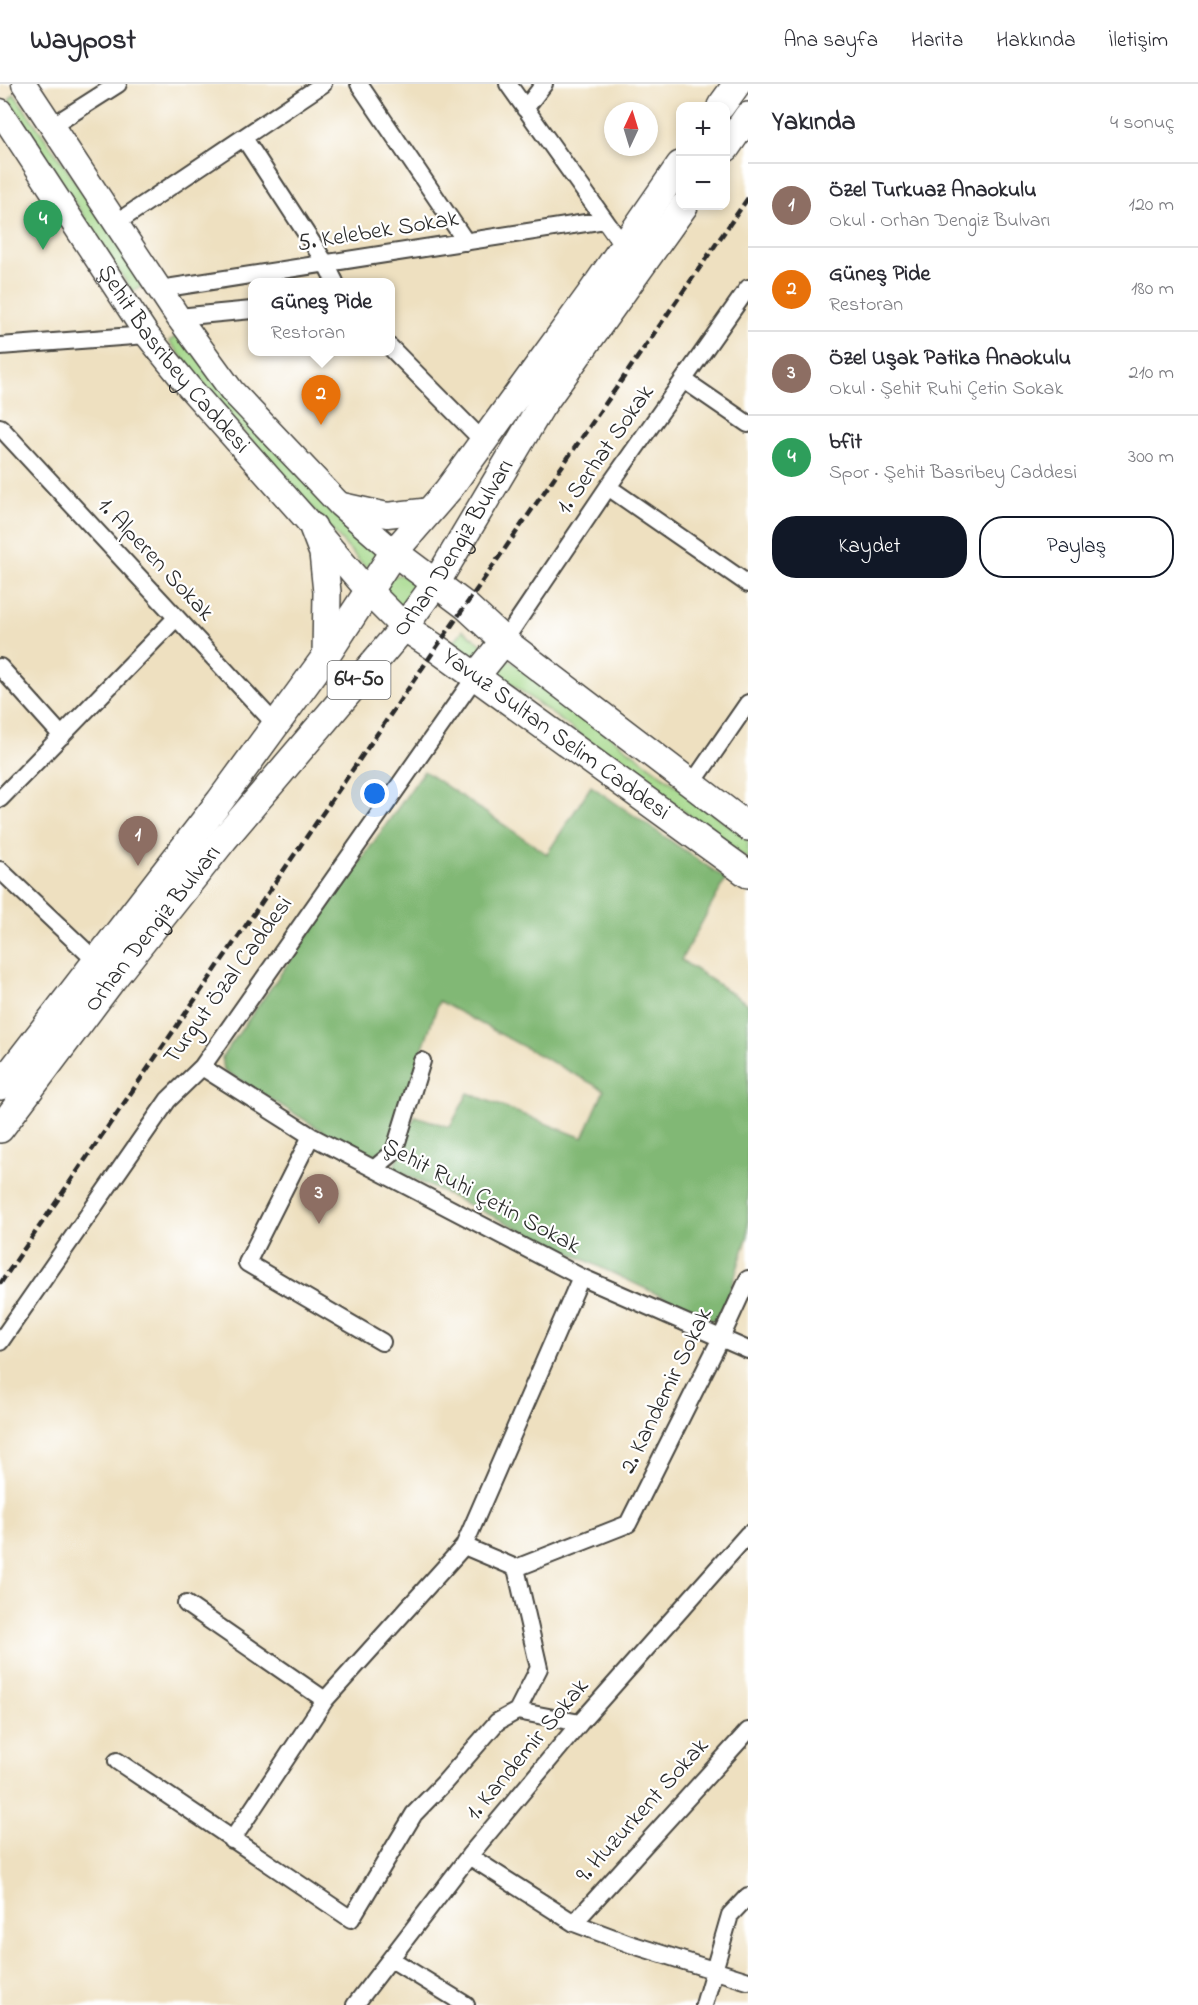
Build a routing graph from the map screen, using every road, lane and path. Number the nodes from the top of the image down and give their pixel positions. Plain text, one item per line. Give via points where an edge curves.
1 (24, 84) edge
2 (118, 84) edge
3 (323, 84) edge
4 (359, 84) edge
5 (508, 84) edge
6 (544, 84) edge
7 (736, 84) edge
8 (724, 102) edge
9 (525, 109) junction
10 (0, 111) edge
11 (748, 116) edge
12 (52, 126) junction
13 (244, 138) junction
14 (730, 142) edge
15 (676, 172) edge
16 (681, 210) edge
17 (605, 220) junction
18 (116, 223) junction
19 (466, 242) junction
20 (624, 247) junction
21 (326, 264) junction
22 (333, 278) edge
23 (748, 288) edge
24 (159, 289) junction
25 (130, 308) junction
26 (248, 310) edge
27 (178, 317) junction
28 (147, 335) junction
29 (0, 346) edge
30 (395, 352) edge
31 (684, 380) junction
32 (748, 424) edge
33 (2, 432) edge
34 (483, 441) junction
35 (608, 487) junction
36 (340, 505) junction
37 (431, 510) junction
38 (313, 527) junction
39 (394, 552) junction
40 (436, 584) junction
41 (748, 584) edge
42 (368, 591) junction
43 (176, 618) junction
44 (404, 627) junction
45 (504, 640) junction
46 (326, 656) junction
47 (0, 667) edge
48 (475, 677) junction
49 (748, 703) edge
50 (276, 725) junction
51 (62, 736) junction
52 (692, 784) junction
53 (0, 799) edge
54 (748, 827) edge
55 (0, 870) edge
56 (748, 874) edge
57 (96, 961) junction
58 (422, 1061) dead end
59 (202, 1067) junction
60 (0, 1086) edge
61 (0, 1129) edge
62 (311, 1136) junction
63 (375, 1168) junction
64 (581, 1277) junction
65 (748, 1279) edge
66 (721, 1338) junction
67 (382, 1341) dead end
68 (0, 1342) edge
69 (748, 1350) edge
70 (748, 1534) edge
71 (464, 1546) junction
72 (516, 1568) junction
73 (186, 1604) dead end
74 (325, 1700) junction
75 (517, 1711) junction
76 (580, 1723) junction
77 (748, 1731) edge
78 (117, 1761) dead end
79 (232, 1840) junction
80 (469, 1856) junction
81 (748, 1896) edge
82 (574, 1923) junction
83 (391, 1959) junction
84 (713, 1971) junction
85 (748, 1981) edge
86 (355, 2005) edge
87 (466, 2005) edge
88 (704, 2005) edge

1 - 12 street, Şehit Basribey Caddesi
2 - 12 street
3 - 13 street
4 - 19 street
5 - 9 street
6 - 9 street
7 - 8 main road
9 - 17 street
10 - 25 street, Şehit Basribey Caddesi
11 - 14 main road
12 - 18 street, Şehit Basribey Caddesi
13 - 18 street
13 - 21 street
15 - 20 main road, Orhan Dengiz Bulvarı / 64-50
16 - 40 main road, Orhan Dengiz Bulvarı / 64-50 via 540,408
17 - 19 street, 5. Kelebek Sokak
17 - 20 street
18 - 24 street, Şehit Basribey Caddesi
19 - 21 street, 5. Kelebek Sokak
20 - 34 main road, Orhan Dengiz Bulvarı / 64-50
21 - 22 street
21 - 24 street, 5. Kelebek Sokak
23 - 31 street, 1. Serhat Sokak
24 - 25 street
24 - 27 street, Şehit Basribey Caddesi
25 - 28 street, Şehit Basribey Caddesi
26 - 27 street
27 - 28 street
27 - 36 street, Şehit Basribey Caddesi via 232,391
28 - 29 street
28 - 38 street, Şehit Basribey Caddesi
30 - 34 street
31 - 32 street
31 - 35 street, 1. Serhat Sokak
33 - 43 street, 1. Alperen Sokak
34 - 37 main road, Orhan Dengiz Bulvarı / 64-50
35 - 41 street
35 - 45 street, 1. Serhat Sokak
36 - 37 street via 387,515
36 - 39 street, Şehit Basribey Caddesi
37 - 39 main road, Orhan Dengiz Bulvarı / 64-50
38 - 42 street, Şehit Basribey Caddesi
38 - 46 main road via 322,553 327,592
39 - 40 main road, Yavuz Sultan Selim Caddesi
39 - 42 main road, Orhan Dengiz Bulvarı / 64-50
40 - 44 main road, Orhan Dengiz Bulvarı / 64-50
40 - 45 main road, Yavuz Sultan Selim Caddesi
42 - 44 main road, Yavuz Sultan Selim Caddesi
42 - 46 main road, Orhan Dengiz Bulvarı / 64-50
43 - 50 street, 1. Alperen Sokak
43 - 51 street
44 - 48 main road, Yavuz Sultan Selim Caddesi
44 - 61 main road, Orhan Dengiz Bulvarı / 64-50 via 216,848
45 - 48 main road
45 - 52 main road, Yavuz Sultan Selim Caddesi
46 - 50 main road, Orhan Dengiz Bulvarı / 64-50
47 - 51 street
48 - 56 main road, Yavuz Sultan Selim Caddesi
48 - 59 street, Turgut Özal Caddesi
49 - 52 street
50 - 57 main road, Orhan Dengiz Bulvarı / 64-50
51 - 53 street
52 - 54 main road, Yavuz Sultan Selim Caddesi
55 - 57 street
57 - 60 main road, Orhan Dengiz Bulvarı / 64-50
58 - 63 street via 394,1152
59 - 62 street, Şehit Ruhi Çetin Sokak
59 - 68 street, Turgut Özal Caddesi via 168,1100
62 - 63 street, Şehit Ruhi Çetin Sokak
62 - 67 street via 247,1263
63 - 64 street, Şehit Ruhi Çetin Sokak
64 - 66 street, Şehit Ruhi Çetin Sokak
64 - 71 street
65 - 66 street, 2. Kandemir Sokak
66 - 69 street, Şehit Ruhi Çetin Sokak
66 - 72 street, 2. Kandemir Sokak via 628,1524
70 - 76 street, 1. Kandemir Sokak
71 - 72 street
71 - 74 street
72 - 75 street via 539,1668
73 - 74 street
74 - 79 street
75 - 76 street
75 - 79 street via 497,1722 414,1814 351,1919
76 - 80 street, 1. Kandemir Sokak
77 - 82 street, 9. Huzurkent Sokak
78 - 79 street
80 - 82 street
80 - 83 street, 1. Kandemir Sokak
81 - 84 street via 730,1915
82 - 84 street
83 - 86 street, 1. Kandemir Sokak
83 - 87 street
84 - 85 street
84 - 88 street

